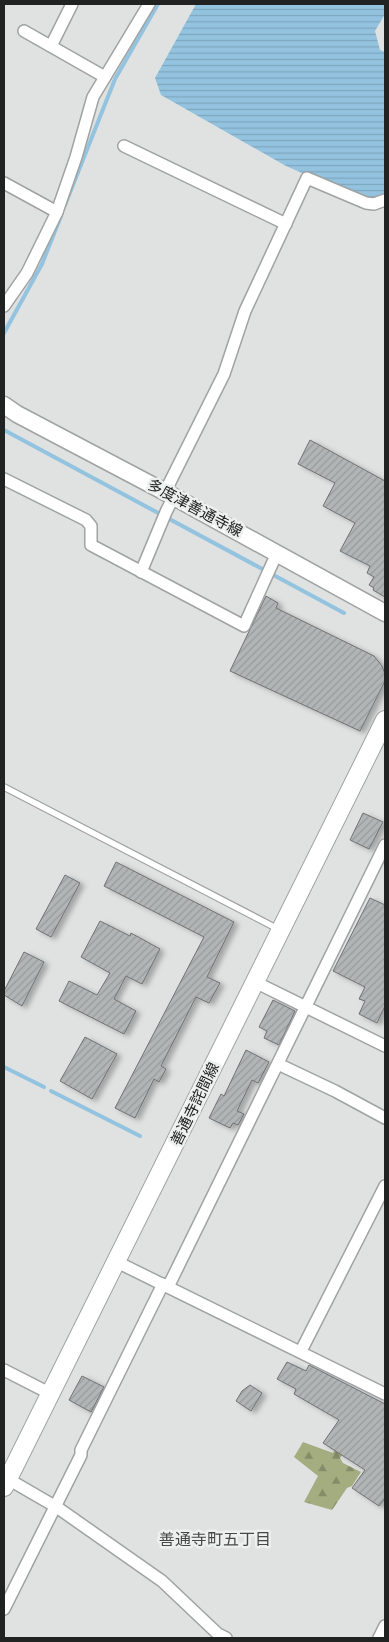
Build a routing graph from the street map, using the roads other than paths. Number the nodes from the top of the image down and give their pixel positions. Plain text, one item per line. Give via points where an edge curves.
1 (72, 4) edge
2 (149, 4) edge
3 (24, 31) dead end
4 (51, 46) junction
5 (105, 77) junction
6 (124, 146) dead end
7 (4, 183) edge
8 (385, 200) edge
9 (58, 212) junction
10 (286, 224) junction
11 (4, 306) edge
12 (4, 405) edge
13 (4, 479) edge
14 (170, 494) junction
15 (274, 560) junction
16 (141, 572) junction
17 (385, 612) edge
18 (385, 720) edge
19 (4, 787) edge
20 (385, 845) edge
21 (280, 930) junction
22 (255, 982) junction
23 (305, 1006) junction
24 (385, 1046) edge
25 (278, 1064) junction
26 (385, 1118) edge
27 (385, 1186) edge
28 (117, 1262) junction
29 (166, 1285) junction
30 (301, 1351) junction
31 (4, 1370) edge
32 (51, 1394) junction
33 (385, 1394) edge
34 (6, 1483) edge
35 (55, 1507) junction
36 (4, 1609) edge
37 (385, 1626) edge
38 (226, 1638) edge
39 (379, 1638) edge

1 - 4 street
2 - 5 street
3 - 4 street
4 - 5 street
5 - 9 street via 93,97
6 - 10 street
7 - 9 street
8 - 10 street via 366,203 307,178
9 - 11 street via 27,273
10 - 14 street via 245,311 224,374
12 - 14 main road, 多度津善通寺線
13 - 16 street via 86,520 91,526 91,544
14 - 15 main road, 多度津善通寺線
14 - 16 street
15 - 16 street via 244,626
15 - 17 main road, 多度津善通寺線
18 - 21 main road, 善通寺詫間線
19 - 21 lane
20 - 23 street
21 - 22 main road, 善通寺詫間線
22 - 23 street
22 - 28 main road, 善通寺詫間線
23 - 24 street
23 - 25 street
25 - 26 street
25 - 29 street
27 - 30 street
28 - 29 street
28 - 32 main road, 善通寺詫間線
29 - 30 street
29 - 35 street
30 - 33 street
31 - 32 street
32 - 34 main road, 善通寺詫間線
34 - 35 street
35 - 36 street
35 - 38 street via 162,1581
37 - 39 street

